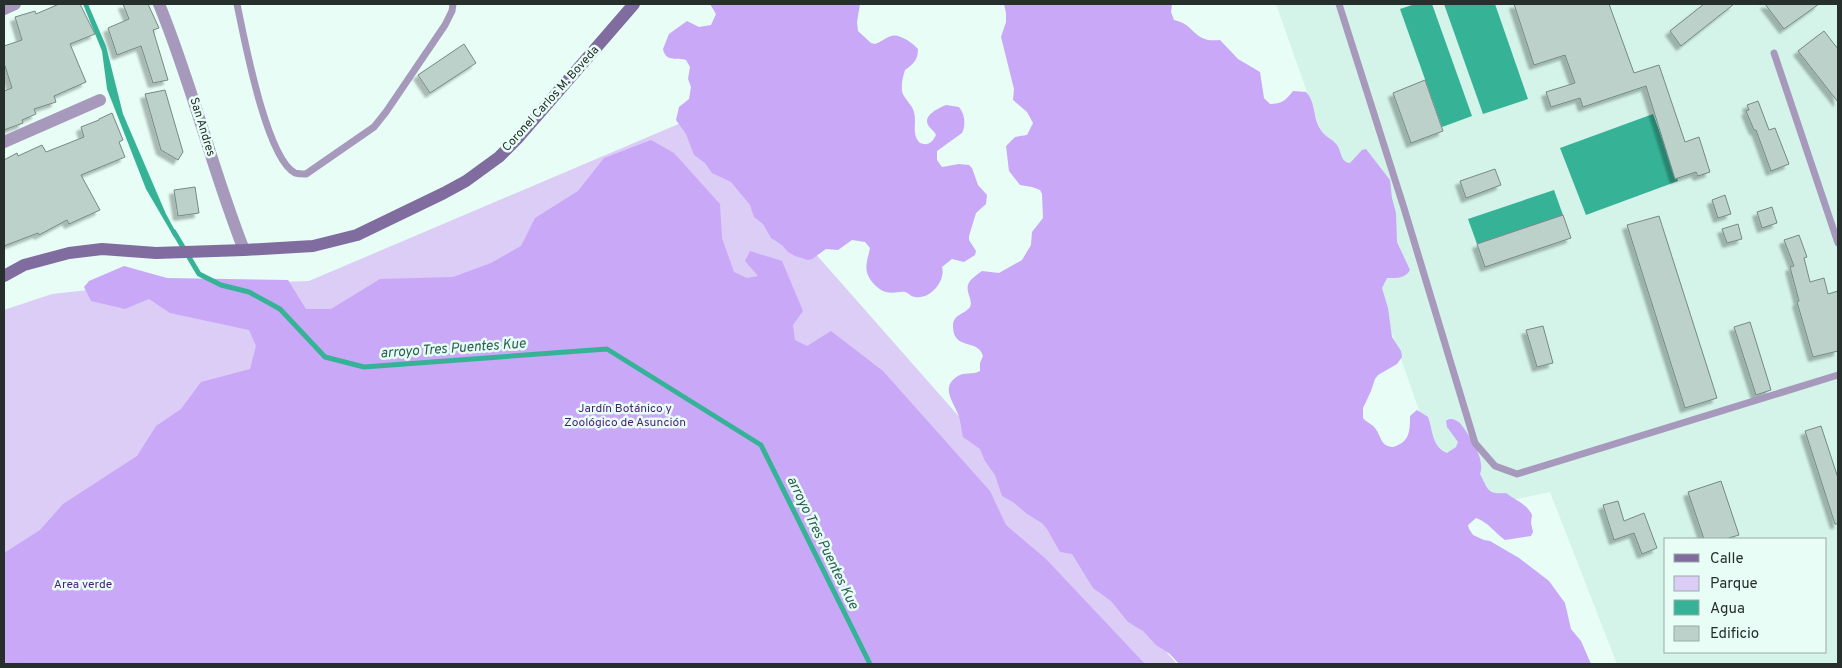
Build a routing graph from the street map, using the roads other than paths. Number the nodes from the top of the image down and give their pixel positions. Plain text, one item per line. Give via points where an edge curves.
1 (15, 4) edge
2 (159, 4) edge
3 (237, 4) edge
4 (453, 4) edge
5 (634, 4) edge
6 (1339, 4) edge
7 (4, 9) edge
8 (1774, 53) dead end
9 (100, 100) dead end
10 (4, 142) edge
11 (1838, 244) edge
12 (244, 250) junction
13 (4, 276) edge
14 (1838, 375) edge

1 - 7 street
2 - 12 street, San Andres
3 - 4 lane via 267,129 285,164 295,173 306,174 374,127 445,25
5 - 12 street, Coronel Carlos M. Boveda via 517,139 466,181 357,235 313,246
6 - 14 lane via 1475,443 1495,466 1517,474
8 - 11 lane
9 - 10 street
12 - 13 street, Coronel Carlos M. Boveda via 156,253 102,249 69,253 24,265

